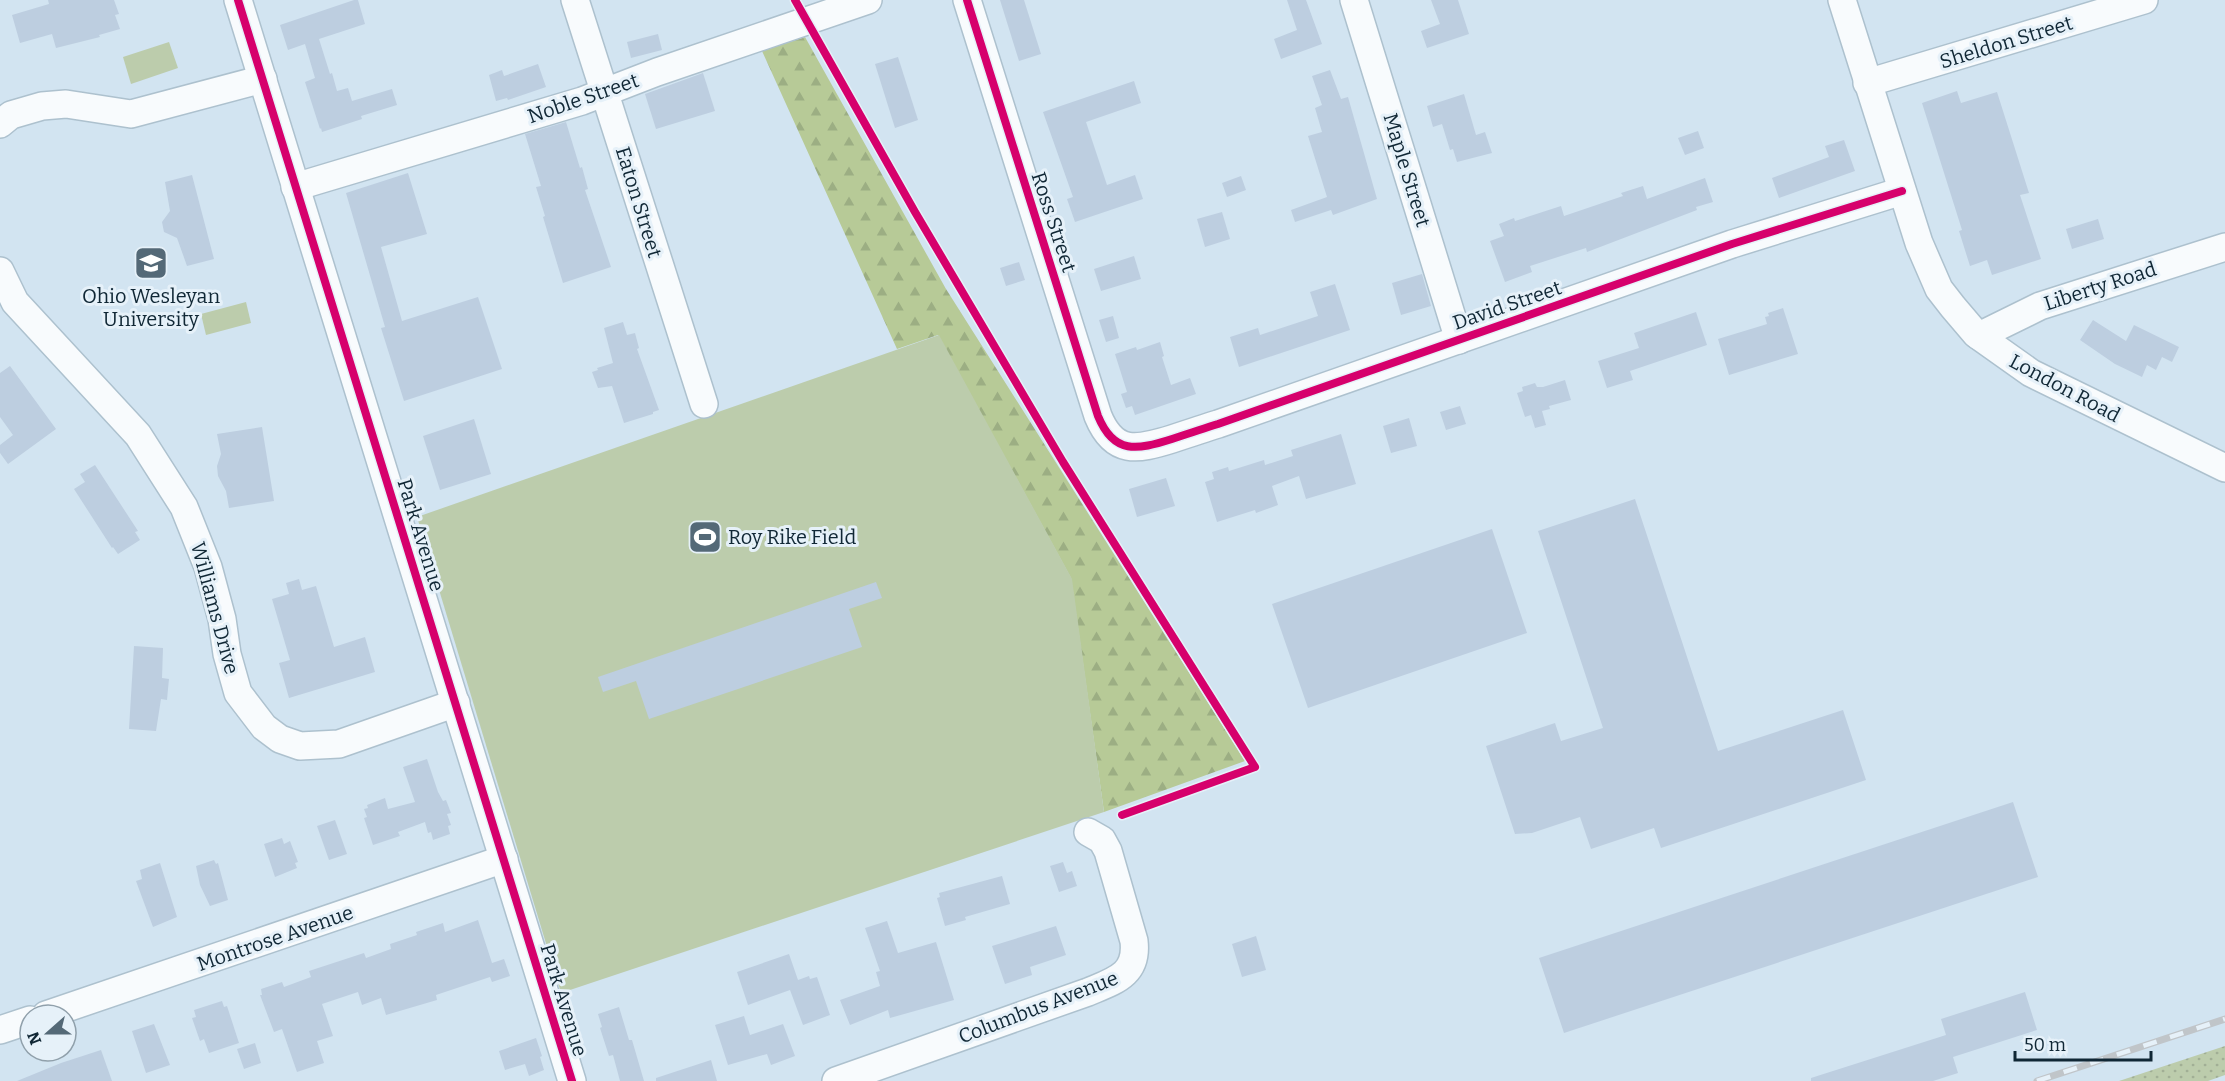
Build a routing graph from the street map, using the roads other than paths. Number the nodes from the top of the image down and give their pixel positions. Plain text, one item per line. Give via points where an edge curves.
1 (238, 0) edge
2 (575, 0) edge
3 (868, 0) edge
4 (967, 0) edge
5 (1354, 0) edge
6 (1842, 0) edge
7 (2144, 0) edge
8 (262, 79) junction
9 (1867, 83) junction
10 (605, 92) junction
11 (0, 124) edge
12 (295, 187) junction
13 (1902, 191) junction
14 (2225, 246) edge
15 (0, 271) edge
16 (1979, 336) junction
17 (1459, 340) junction
18 (704, 404) dead end
19 (1123, 445) joint
20 (2225, 468) edge
21 (456, 703) junction
22 (1088, 832) dead end
23 (504, 859) junction
24 (78, 1004) edge
25 (18, 1024) edge
26 (0, 1030) edge
27 (572, 1081) edge
28 (836, 1081) edge

1 - 8 street, Park Avenue
2 - 10 street, Eaton Street
3 - 10 street, Noble Street
4 - 19 street, Ross Street via 1098,416 1108,436
5 - 17 street, Maple Street
6 - 9 street, London Road
7 - 9 street, Sheldon Street
8 - 11 street via 131,114 66,104 11,115
8 - 12 street, Park Avenue
9 - 13 street, London Road
10 - 12 street, Noble Street
10 - 18 street, Eaton Street
12 - 21 street, Park Avenue
13 - 16 street, London Road via 1939,289
13 - 17 street, David Street via 1732,244
14 - 16 street, Liberty Road via 2040,306
15 - 21 street, Williams Drive via 15,302 138,435 184,507 208,567 238,693 264,727 280,739 300,746 339,744
16 - 20 street, London Road via 2031,373
17 - 19 street, David Street via 1145,448
21 - 23 street, Park Avenue
22 - 28 street, Columbus Avenue via 1102,840 1108,851 1134,941 1136,953 1132,964 1117,981
23 - 24 street, Montrose Avenue
23 - 27 street, Park Avenue
25 - 26 street

